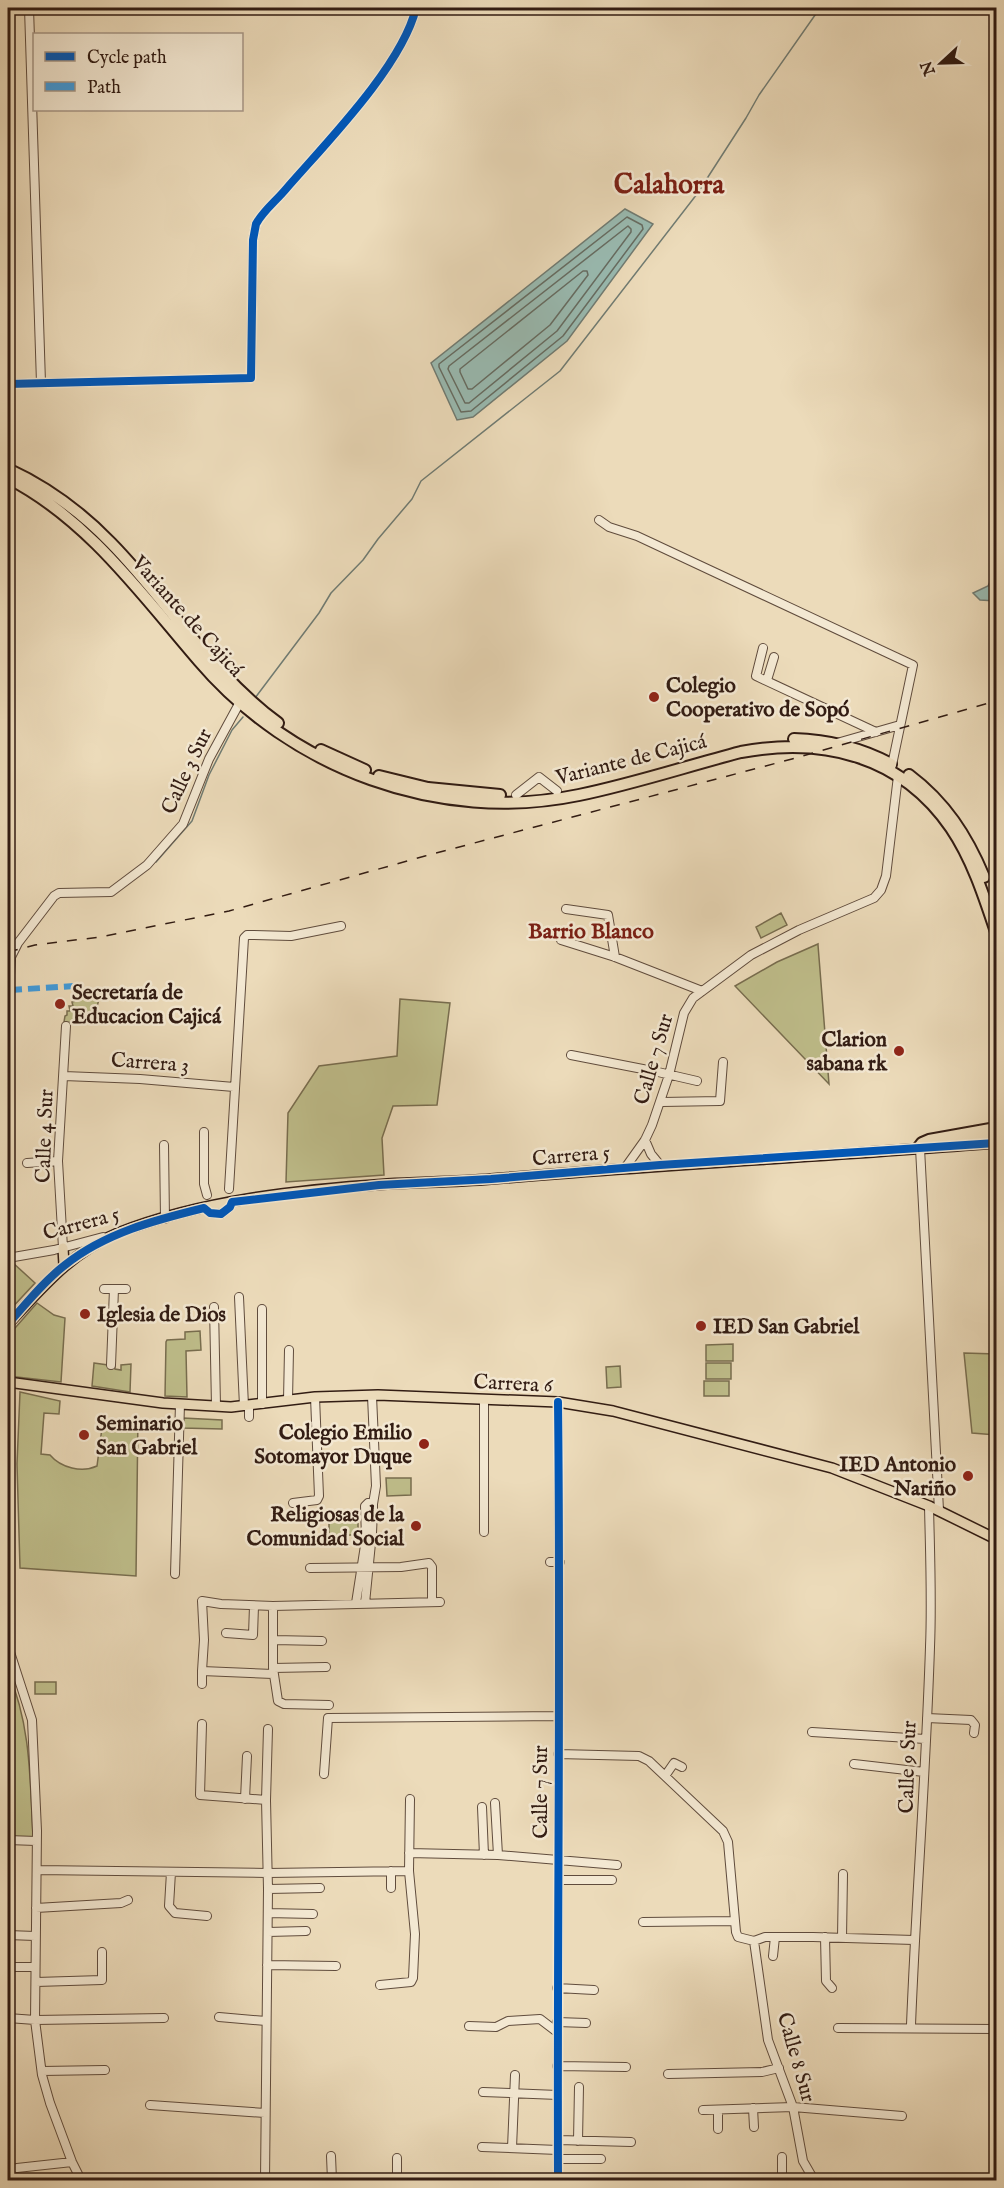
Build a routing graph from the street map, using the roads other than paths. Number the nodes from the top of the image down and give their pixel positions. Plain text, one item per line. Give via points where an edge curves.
1 (29, 8) edge
2 (416, 8) edge
3 (41, 383) junction
4 (8, 384) edge
5 (8, 469) edge
6 (8, 478) edge
7 (599, 520) dead end
8 (763, 648) dead end
9 (774, 657) dead end
10 (767, 680) junction
11 (244, 703) junction
12 (264, 717) junction
13 (900, 725) junction
14 (876, 732) junction
15 (837, 743) junction
16 (892, 765) junction
17 (898, 776) junction
18 (556, 791) junction
19 (516, 795) junction
20 (566, 909) dead end
21 (996, 911) edge
22 (341, 926) dead end
23 (996, 932) edge
24 (561, 939) dead end
25 (615, 957) junction
26 (702, 991) junction
27 (9, 993) edge
28 (8, 1011) edge
29 (66, 1026) dead end
30 (571, 1055) dead end
31 (723, 1062) dead end
32 (669, 1075) junction
33 (64, 1076) junction
34 (697, 1081) dead end
35 (234, 1087) junction
36 (662, 1102) junction
37 (996, 1128) edge
38 (204, 1132) dead end
39 (996, 1133) edge
40 (645, 1140) junction
41 (996, 1143) edge
42 (164, 1145) dead end
43 (918, 1148) junction
44 (58, 1161) junction
45 (27, 1163) dead end
46 (660, 1165) junction
47 (625, 1168) junction
48 (229, 1189) dead end
49 (207, 1195) dead end
50 (165, 1219) junction
51 (117, 1234) junction
52 (63, 1248) junction
53 (8, 1258) edge
54 (64, 1265) junction
55 (104, 1289) dead end
56 (114, 1289) junction
57 (126, 1289) dead end
58 (239, 1297) dead end
59 (214, 1307) dead end
60 (262, 1309) dead end
61 (8, 1324) edge
62 (289, 1350) dead end
63 (111, 1365) dead end
64 (8, 1382) edge
65 (372, 1396) junction
66 (315, 1397) junction
67 (484, 1399) junction
68 (288, 1400) junction
69 (558, 1402) junction
70 (180, 1404) junction
71 (262, 1404) junction
72 (216, 1406) junction
73 (247, 1406) junction
74 (249, 1417) dead end
75 (293, 1503) dead end
76 (929, 1506) junction
77 (939, 1510) junction
78 (484, 1532) dead end
79 (996, 1539) edge
80 (550, 1562) dead end
81 (560, 1562) junction
82 (365, 1567) junction
83 (310, 1568) dead end
84 (176, 1574) dead end
85 (361, 1599) junction
86 (254, 1606) junction
87 (273, 1606) junction
88 (226, 1633) dead end
89 (274, 1640) junction
90 (322, 1641) dead end
91 (8, 1646) edge
92 (326, 1667) dead end
93 (202, 1671) junction
94 (273, 1671) junction
95 (202, 1684) dead end
96 (329, 1705) dead end
97 (558, 1716) junction
98 (927, 1718) junction
99 (202, 1724) dead end
100 (268, 1729) dead end
101 (812, 1732) dead end
102 (974, 1733) dead end
103 (925, 1739) junction
104 (558, 1754) junction
105 (247, 1756) dead end
106 (854, 1764) dead end
107 (682, 1767) dead end
108 (924, 1772) junction
109 (324, 1774) dead end
110 (665, 1776) junction
111 (245, 1799) junction
112 (410, 1799) dead end
113 (266, 1800) junction
114 (495, 1803) dead end
115 (482, 1807) dead end
116 (8, 1840) edge
117 (36, 1841) junction
118 (409, 1853) junction
119 (484, 1855) junction
120 (498, 1855) junction
121 (558, 1859) junction
122 (617, 1865) dead end
123 (37, 1870) junction
124 (391, 1871) junction
125 (409, 1871) junction
126 (171, 1872) junction
127 (268, 1873) junction
128 (843, 1874) dead end
129 (558, 1880) junction
130 (612, 1880) dead end
131 (320, 1888) dead end
132 (391, 1888) dead end
133 (268, 1889) junction
134 (128, 1899) dead end
135 (8, 1905) edge
136 (36, 1908) junction
137 (268, 1913) junction
138 (313, 1914) dead end
139 (207, 1916) dead end
140 (735, 1921) junction
141 (643, 1922) dead end
142 (306, 1931) dead end
143 (268, 1932) junction
144 (8, 1935) edge
145 (35, 1936) junction
146 (775, 1937) junction
147 (825, 1937) junction
148 (842, 1938) junction
149 (914, 1940) junction
150 (754, 1941) junction
151 (102, 1952) dead end
152 (773, 1956) dead end
153 (267, 1965) junction
154 (8, 1966) edge
155 (336, 1966) dead end
156 (35, 1967) junction
157 (36, 1982) junction
158 (380, 1985) dead end
159 (558, 1988) junction
160 (832, 1988) dead end
161 (594, 1990) dead end
162 (219, 2017) dead end
163 (164, 2018) dead end
164 (8, 2019) edge
165 (35, 2020) junction
166 (266, 2021) junction
167 (557, 2022) junction
168 (586, 2023) dead end
169 (469, 2026) dead end
170 (838, 2028) dead end
171 (912, 2028) junction
172 (996, 2030) edge
173 (557, 2031) junction
174 (557, 2066) junction
175 (626, 2067) dead end
176 (779, 2068) junction
177 (105, 2070) dead end
178 (42, 2071) junction
179 (668, 2074) dead end
180 (515, 2075) dead end
181 (579, 2087) dead end
182 (483, 2092) dead end
183 (515, 2093) junction
184 (558, 2095) junction
185 (150, 2105) dead end
186 (793, 2107) junction
187 (753, 2108) junction
188 (703, 2110) dead end
189 (718, 2110) junction
190 (265, 2113) junction
191 (902, 2116) dead end
192 (754, 2127) dead end
193 (718, 2129) dead end
194 (559, 2140) junction
195 (578, 2141) junction
196 (631, 2142) dead end
197 (482, 2147) dead end
198 (512, 2148) junction
199 (558, 2150) junction
200 (331, 2156) dead end
201 (397, 2157) dead end
202 (782, 2157) dead end
203 (558, 2159) junction
204 (601, 2159) dead end
205 (72, 2162) junction
206 (17, 2168) dead end
207 (133, 2179) dead end
208 (81, 2181) edge
209 (109, 2181) edge
210 (265, 2181) edge
211 (332, 2181) edge
212 (397, 2181) edge
213 (558, 2181) edge
214 (782, 2181) edge
215 (814, 2181) edge

1 - 3 street
2 - 3 street via 397,53 372,87 256,224 251,378
3 - 4 street
5 - 11 highway, Variante de Cajicá via 53,495 110,542
6 - 11 highway, Variante de Cajicá via 91,538 207,671
7 - 13 street via 913,665
8 - 10 street via 756,675
9 - 10 street
10 - 14 street
11 - 12 highway, Variante de Cajicá
11 - 27 street, Calle 3 Sur via 208,759 183,824 147,865 111,892 62,892 54,896 11,957
12 - 17 highway, Variante de Cajicá via 312,753 374,782 480,802 579,795 741,752 784,746 843,752
12 - 19 highway, Variante de Cajicá via 316,748 376,775 428,788
13 - 14 street
13 - 16 street
14 - 15 street
15 - 16 highway, Variante de Cajicá
15 - 18 highway, Variante de Cajicá via 785,739 748,744
16 - 21 highway, Variante de Cajicá via 925,787 955,820 976,859
17 - 23 highway, Variante de Cajicá via 930,803 951,829 975,874
17 - 26 street, Calle 7 Sur via 886,876 877,895 751,955
18 - 19 highway, Variante de Cajicá
18 - 19 street via 539,775
20 - 25 street via 608,915
22 - 35 street via 291,936 244,938
24 - 25 street
25 - 26 street
26 - 32 street, Calle 7 Sur via 684,1013
27 - 28 street, Calle 3 Sur
29 - 33 street, Calle 4 Sur
30 - 32 street
31 - 36 street via 720,1101
32 - 34 street
32 - 36 street, Calle 7 Sur
33 - 35 street, Carrera 3
33 - 44 street, Calle 4 Sur
35 - 48 street
36 - 40 street, Calle 7 Sur
37 - 43 highway via 929,1140
38 - 49 street
39 - 43 main road, Carrera 5
40 - 46 street
40 - 47 street, Calle 7 Sur
41 - 43 main road, Carrera 5
42 - 50 street
43 - 46 main road, Carrera 5
43 - 77 street
44 - 45 street
44 - 52 street, Calle 4 Sur
46 - 47 main road, Carrera 5
47 - 50 main road, Carrera 5 via 352,1187 232,1202
50 - 51 main road, Carrera 5
51 - 52 street, Carrera 5
51 - 54 main road
52 - 53 street, Carrera 5
52 - 54 main road
54 - 61 main road
55 - 56 street
56 - 57 street
56 - 63 street
58 - 73 street
59 - 72 street
60 - 71 street
62 - 68 street
64 - 70 main road, Carrera 6
65 - 66 main road, Carrera 6
65 - 67 main road, Carrera 6
65 - 82 street via 376,1486
66 - 68 main road, Carrera 6
66 - 75 street via 319,1496 317,1500
67 - 69 main road, Carrera 6
67 - 78 street
68 - 71 main road, Carrera 6
69 - 76 main road, Carrera 6 via 613,1411 832,1468
69 - 81 street, Calle 7 Sur
70 - 72 main road, Carrera 6
70 - 84 street
71 - 73 main road, Carrera 6
72 - 73 main road, Carrera 6
73 - 74 street
76 - 77 main road, Carrera 6
76 - 98 street, Calle 9 Sur
77 - 79 main road, Carrera 6
80 - 81 street
81 - 97 street, Calle 7 Sur
82 - 83 street
82 - 85 street
82 - 85 street via 429,1563 436,1602
85 - 87 street
86 - 87 street
86 - 88 street via 253,1635
86 - 93 street via 202,1601
87 - 89 street
89 - 90 street
89 - 94 street
91 - 117 street via 32,1720
92 - 94 street
93 - 94 street
93 - 95 street
94 - 96 street via 278,1701
97 - 104 street, Calle 7 Sur
97 - 109 street via 328,1718
98 - 102 street via 972,1720
98 - 103 street, Calle 9 Sur
99 - 111 street via 200,1795
100 - 113 street
101 - 103 street
103 - 108 street, Calle 9 Sur
104 - 110 street via 639,1756
104 - 121 street, Calle 7 Sur
105 - 111 street
106 - 108 street
107 - 110 street via 674,1763
108 - 149 street, Calle 9 Sur
110 - 140 street via 723,1831 729,1842
111 - 113 street
112 - 118 street
113 - 127 street
114 - 120 street
115 - 119 street
116 - 117 street
117 - 123 street
118 - 119 street
118 - 125 street
119 - 120 street
120 - 121 street
121 - 122 street
121 - 129 street, Calle 7 Sur
123 - 126 street
123 - 136 street
124 - 125 street
124 - 127 street
124 - 132 street
125 - 158 street via 415,1934 413,1978 411,1982
126 - 127 street
126 - 139 street via 169,1905 175,1913
127 - 133 street
128 - 148 street
129 - 130 street
129 - 159 street, Calle 7 Sur
131 - 133 street
133 - 137 street
134 - 136 street via 122,1903
135 - 144 street
136 - 145 street
137 - 138 street
137 - 143 street
140 - 141 street
140 - 150 street via 738,1937
142 - 143 street
143 - 153 street
144 - 145 street
145 - 156 street
146 - 147 street
146 - 150 street
146 - 152 street
147 - 148 street
147 - 160 street via 826,1981
148 - 149 street
149 - 171 street, Calle 9 Sur
150 - 176 street, Calle 8 Sur via 768,2040
151 - 157 street via 102,1980
153 - 155 street
153 - 166 street
154 - 156 street
156 - 157 street
157 - 165 street
159 - 161 street
159 - 167 street, Calle 7 Sur
162 - 166 street
163 - 165 street
164 - 165 street
165 - 178 street
166 - 190 street
167 - 168 street
167 - 173 street, Calle 7 Sur
169 - 173 street via 496,2027 508,2021 540,2019
170 - 171 street
171 - 172 street
173 - 174 street, Calle 7 Sur
174 - 175 street
174 - 184 street, Calle 7 Sur
176 - 179 street via 762,2072
176 - 186 street, Calle 8 Sur
177 - 178 street
178 - 205 street
180 - 183 street
181 - 195 street
182 - 183 street
183 - 184 street
183 - 198 street
184 - 194 street, Calle 7 Sur
185 - 190 street
186 - 187 street
186 - 191 street
186 - 215 street, Calle 8 Sur via 803,2161
187 - 189 street
187 - 192 street
188 - 189 street
189 - 193 street
190 - 210 street
194 - 195 street
194 - 199 street, Calle 7 Sur
195 - 196 street
197 - 198 street
198 - 199 street
199 - 203 street, Calle 7 Sur
200 - 211 street
201 - 212 street
202 - 214 street
203 - 204 street
203 - 213 street, Calle 7 Sur
205 - 206 street
205 - 208 street
207 - 209 street

